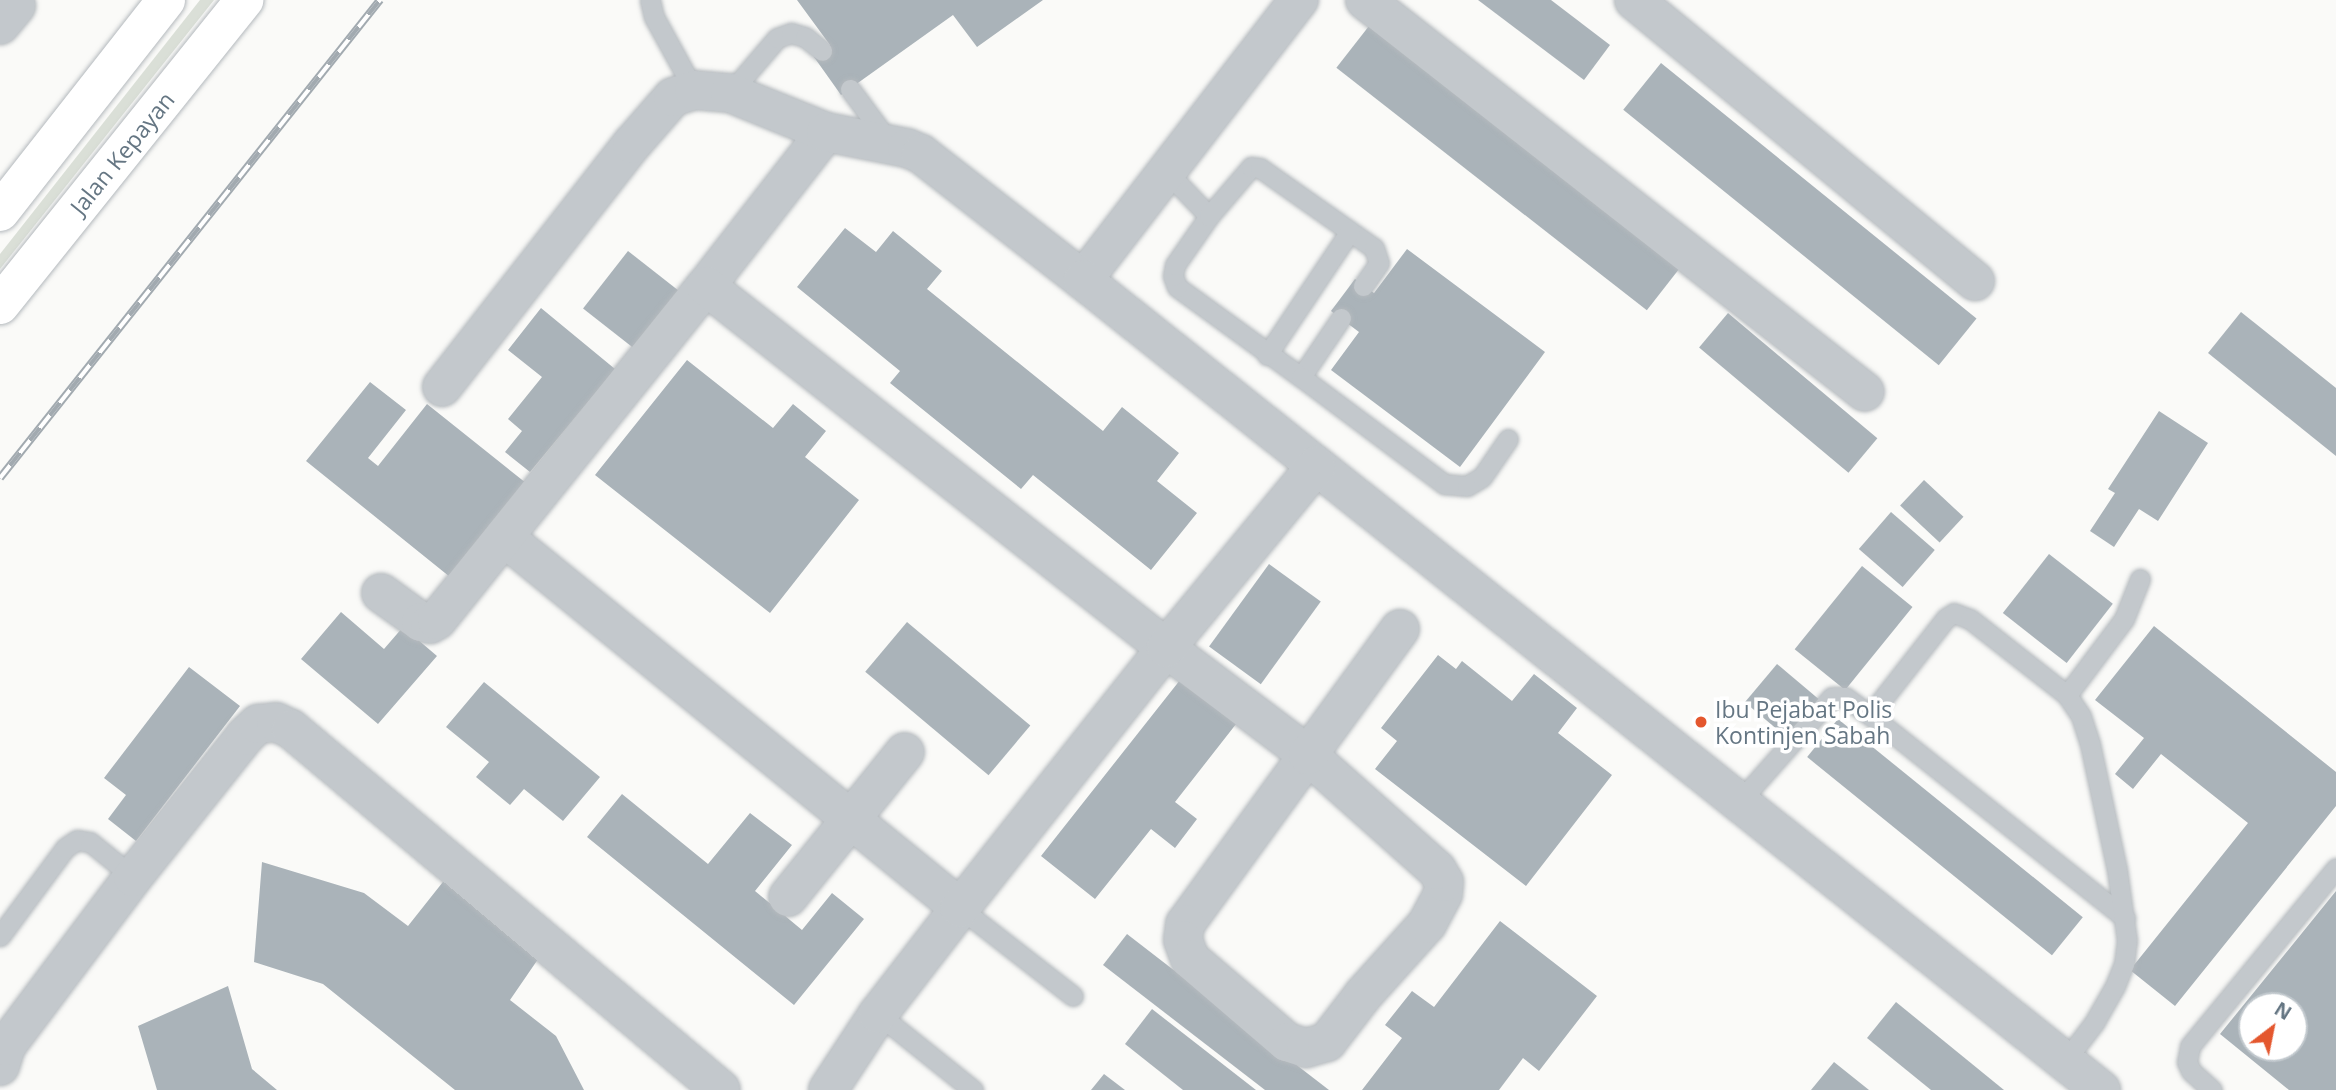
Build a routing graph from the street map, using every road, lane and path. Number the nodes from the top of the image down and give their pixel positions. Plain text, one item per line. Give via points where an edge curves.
1 (166, 0) edge
2 (244, 0) edge
3 (650, 0) edge
4 (1299, 0) edge
5 (1365, 0) edge
6 (1634, 0) edge
7 (822, 51) dead end
8 (850, 89) dead end
9 (712, 92) junction
10 (827, 132) junction
11 (889, 142) junction
12 (1166, 171) junction
13 (0, 212) edge
14 (1209, 216) junction
15 (1350, 231) junction
16 (1083, 280) junction
17 (1975, 281) dead end
18 (706, 286) junction
19 (1363, 286) dead end
20 (0, 305) edge
21 (1341, 318) dead end
22 (1267, 355) junction
23 (1301, 377) junction
24 (442, 387) dead end
25 (1865, 392) dead end
26 (1507, 439) dead end
27 (1316, 466) junction
28 (504, 537) junction
29 (2140, 579) dead end
30 (381, 593) dead end
31 (1400, 629) dead end
32 (1166, 648) junction
33 (2067, 695) junction
34 (1870, 715) junction
35 (905, 752) dead end
36 (1308, 755) junction
37 (1739, 802) junction
38 (852, 818) junction
39 (2336, 868) edge
40 (133, 877) junction
41 (788, 897) dead end
42 (960, 908) junction
43 (2125, 918) junction
44 (0, 936) edge
45 (1073, 996) dead end
46 (878, 1014) junction
47 (2065, 1061) junction
48 (0, 1068) edge
49 (705, 1085) edge
50 (9, 1090) edge
51 (828, 1090) edge
52 (973, 1090) edge
53 (2101, 1090) edge
54 (2212, 1090) edge

1 - 13 highway
2 - 20 highway, Jalan Kepayan
3 - 9 lane via 654,17
4 - 12 street
5 - 25 street
6 - 17 street
7 - 9 lane via 805,37 791,33 777,38
8 - 11 lane
9 - 10 street
9 - 24 street via 673,97
10 - 11 street
10 - 18 street
11 - 16 street via 921,154
12 - 14 lane
12 - 16 street
14 - 15 lane via 1251,167 1260,168
14 - 22 lane via 1175,265 1177,287
15 - 19 lane via 1379,255 1380,263
15 - 22 lane
16 - 27 street
18 - 28 street
18 - 32 street
21 - 23 lane
22 - 23 lane
23 - 26 lane via 1444,484 1467,486 1482,477
27 - 32 street
27 - 37 street
28 - 30 street via 430,624
28 - 38 street
29 - 33 lane via 2124,619
31 - 36 street
32 - 36 street
32 - 42 street
33 - 34 lane via 1970,620 1954,614 1946,618
33 - 43 lane via 2081,716 2090,744
34 - 37 lane via 1845,697 1832,697
34 - 43 lane
35 - 38 street
36 - 36 street via 1185,924 1183,940 1190,959 1287,1042 1306,1048 1327,1042 1427,924 1443,894 1444,882 1437,870
37 - 47 street
38 - 41 street
38 - 42 street
39 - 54 lane via 2190,1046 2187,1062 2191,1071
40 - 44 lane via 90,842 77,840 65,848
40 - 48 street via 6,1046
40 - 49 street via 251,729 267,722 284,724
42 - 45 lane
42 - 46 street
43 - 47 lane via 2124,964 2115,986
46 - 51 street
46 - 52 lane
47 - 53 street
48 - 50 street

